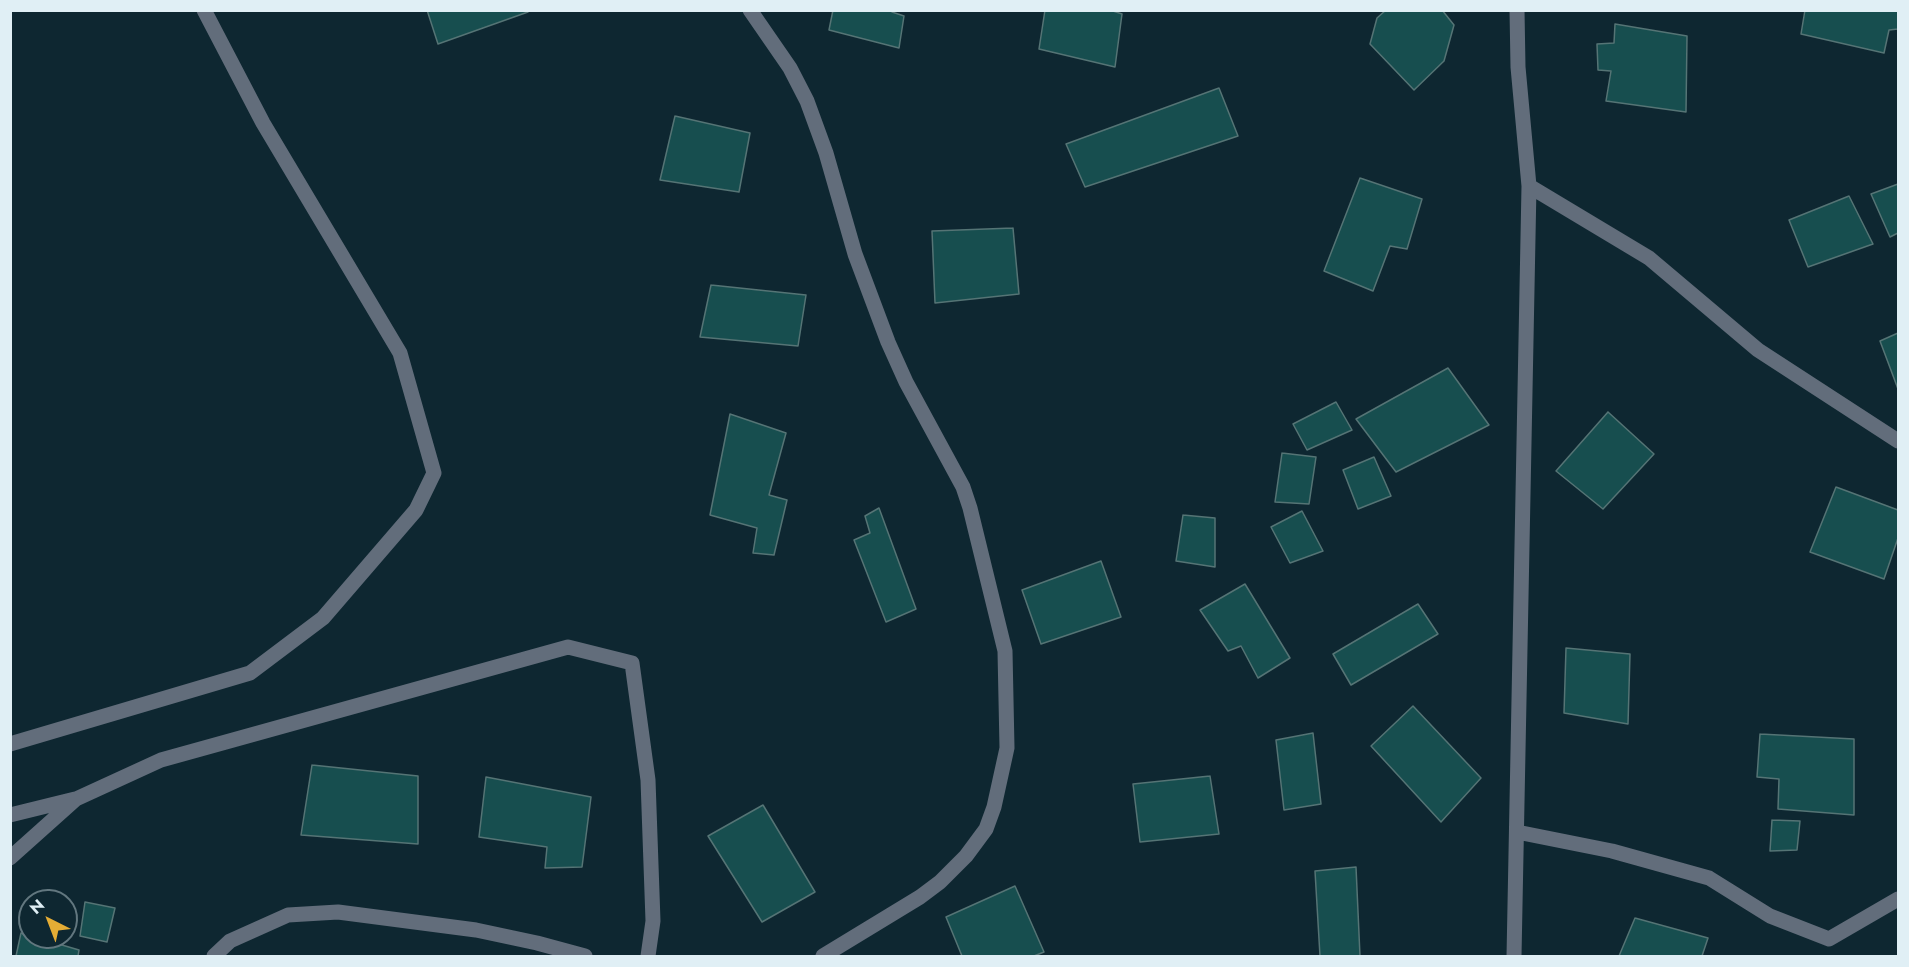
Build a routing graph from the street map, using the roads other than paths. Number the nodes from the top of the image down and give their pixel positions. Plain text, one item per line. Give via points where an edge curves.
1 (204, 10) edge
2 (750, 10) edge
3 (1517, 10) edge
4 (1529, 186) junction
5 (1899, 441) edge
6 (10, 744) edge
7 (76, 799) junction
8 (10, 815) edge
9 (1517, 832) junction
10 (10, 858) edge
11 (1899, 898) edge
12 (214, 957) edge
13 (585, 957) edge
14 (648, 957) edge
15 (823, 957) edge
16 (1514, 957) edge

1 - 6 street via 263,123 400,353 434,473 416,510 323,618 250,673
2 - 15 street via 790,68 807,101 855,254 888,342 963,487 1005,651 1008,748 986,829 940,882
3 - 4 street
4 - 5 street via 1648,258 1758,350
4 - 9 street
7 - 8 street
7 - 10 street
7 - 14 street via 161,760 568,646 632,663 648,780 653,921
9 - 11 street via 1612,851 1709,878 1770,916 1829,939
9 - 16 street
12 - 13 street via 230,941 288,915 338,912 476,930

